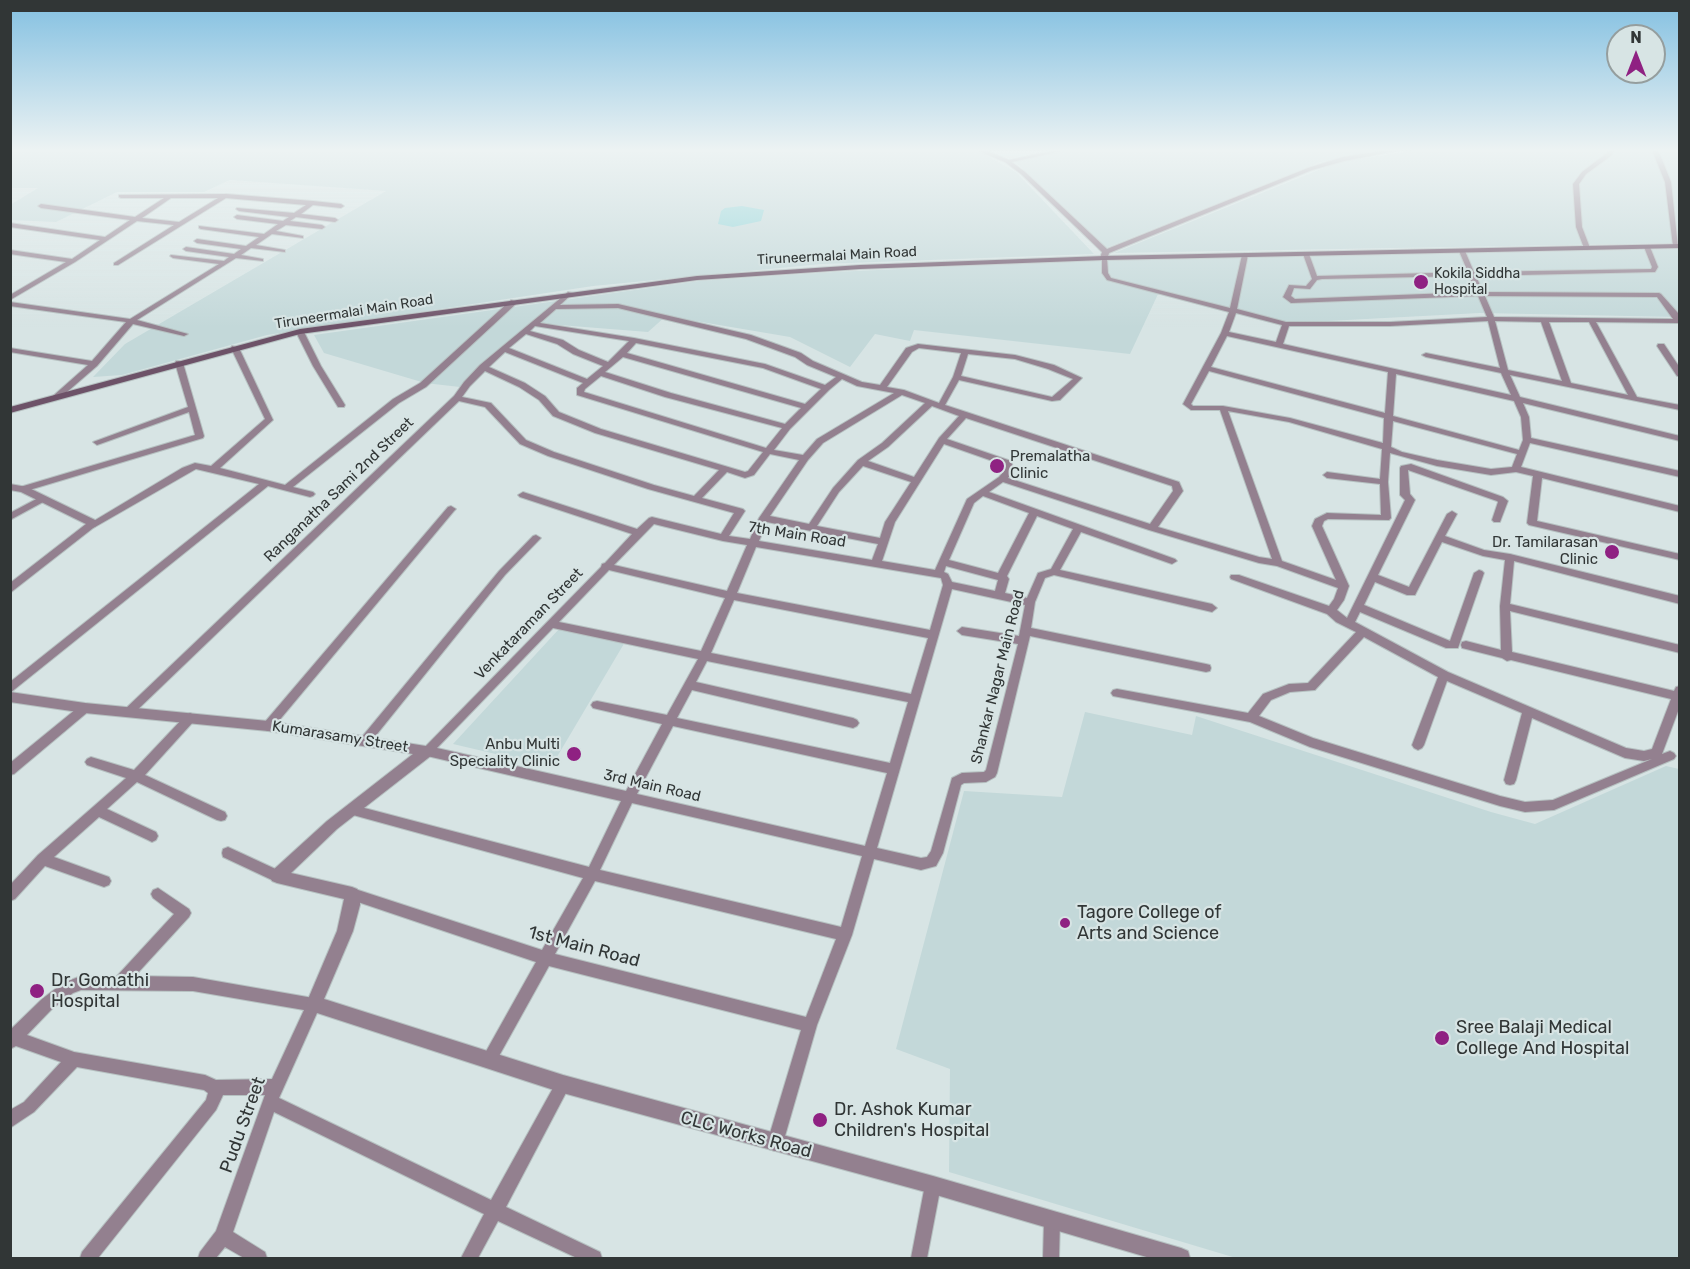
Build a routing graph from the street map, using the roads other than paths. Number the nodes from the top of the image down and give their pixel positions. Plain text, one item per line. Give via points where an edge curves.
1 (64, 209) edge
2 (150, 209) edge
3 (205, 209) edge
4 (241, 209) edge
5 (304, 209) edge
6 (1059, 209) edge
7 (1214, 209) edge
8 (1578, 209) edge
9 (1672, 209) edge
10 (295, 215) junction
11 (237, 217) dead end
12 (134, 219) junction
13 (334, 220) dead end
14 (284, 222) junction
15 (182, 224) junction
16 (10, 225) edge
17 (201, 227) dead end
18 (322, 227) dead end
19 (267, 234) junction
20 (301, 237) dead end
21 (105, 239) junction
22 (197, 241) dead end
23 (1678, 246) edge
24 (248, 247) junction
25 (1647, 247) junction
26 (1587, 248) junction
27 (186, 249) dead end
28 (283, 251) dead end
29 (1462, 251) junction
30 (10, 252) edge
31 (1306, 254) junction
32 (236, 255) junction
33 (1105, 255) junction
34 (1245, 255) junction
35 (172, 256) dead end
36 (261, 260) dead end
37 (73, 261) junction
38 (224, 263) junction
39 (116, 264) dead end
40 (1653, 271) junction
41 (1472, 275) junction
42 (1315, 279) junction
43 (1658, 280) dead end
44 (570, 293) junction
45 (1479, 294) junction
46 (10, 298) edge
47 (514, 302) junction
48 (10, 304) edge
49 (557, 307) junction
50 (1233, 311) junction
51 (1491, 318) junction
52 (1544, 319) junction
53 (1591, 320) junction
54 (131, 321) junction
55 (535, 324) junction
56 (1286, 324) junction
57 (300, 332) junction
58 (526, 332) junction
59 (1225, 333) junction
60 (184, 334) dead end
61 (634, 340) junction
62 (1279, 346) junction
63 (1661, 346) dead end
64 (235, 348) junction
65 (504, 349) junction
66 (10, 350) edge
67 (965, 351) junction
68 (622, 354) junction
69 (1425, 355) dead end
70 (179, 363) junction
71 (94, 364) junction
72 (609, 365) junction
73 (483, 368) junction
74 (1207, 368) junction
75 (1504, 370) junction
76 (1392, 372) junction
77 (600, 373) junction
78 (1680, 374) edge
79 (842, 376) junction
80 (957, 377) junction
81 (588, 382) junction
82 (1567, 383) junction
83 (826, 388) junction
84 (882, 388) junction
85 (901, 392) junction
86 (57, 396) junction
87 (457, 398) junction
88 (1634, 398) junction
89 (1517, 399) junction
90 (931, 402) junction
91 (341, 405) dead end
92 (941, 406) junction
93 (807, 407) junction
94 (1223, 408) junction
95 (1680, 408) edge
96 (191, 409) junction
97 (10, 410) edge
98 (964, 415) junction
99 (1389, 417) junction
100 (787, 427) junction
101 (1680, 439) edge
102 (942, 440) junction
103 (1527, 440) junction
104 (97, 442) dead end
105 (1387, 449) junction
106 (767, 451) junction
107 (1522, 453) junction
108 (805, 459) junction
109 (861, 462) junction
110 (213, 469) junction
111 (1516, 469) junction
112 (724, 470) junction
113 (1680, 474) edge
114 (1538, 475) junction
115 (1327, 476) dead end
116 (1002, 479) junction
117 (916, 481) junction
118 (1384, 482) junction
119 (266, 483) junction
120 (10, 488) edge
121 (286, 488) junction
122 (23, 489) junction
123 (982, 493) junction
124 (310, 494) dead end
125 (523, 495) dead end
126 (42, 499) junction
127 (695, 500) junction
128 (451, 509) dead end
129 (1680, 509) edge
130 (1034, 513) junction
131 (1452, 514) dead end
132 (10, 517) edge
133 (764, 518) junction
134 (652, 520) joint
135 (1497, 520) dead end
136 (92, 525) junction
137 (811, 528) junction
138 (1078, 528) junction
139 (1152, 528) junction
140 (638, 533) junction
141 (536, 538) dead end
142 (723, 538) junction
143 (1440, 538) junction
144 (883, 542) junction
145 (754, 543) junction
146 (1680, 557) edge
147 (1510, 558) junction
148 (1172, 561) dead end
149 (876, 563) junction
150 (1278, 563) junction
151 (605, 566) junction
152 (940, 568) junction
153 (1054, 572) junction
154 (1479, 573) dead end
155 (1001, 577) junction
156 (1235, 577) dead end
157 (1372, 577) junction
158 (948, 585) junction
159 (1344, 586) junction
160 (10, 589) edge
161 (999, 595) junction
162 (732, 596) junction
163 (1680, 600) edge
164 (1030, 602) junction
165 (1358, 606) junction
166 (1505, 606) junction
167 (1212, 608) dead end
168 (1331, 611) junction
169 (550, 624) junction
170 (1349, 624) junction
171 (962, 631) dead end
172 (1363, 631) junction
173 (934, 635) junction
174 (1025, 636) junction
175 (1466, 645) dead end
176 (1680, 649) edge
177 (705, 655) junction
178 (1507, 657) junction
179 (1206, 668) dead end
180 (1444, 675) junction
181 (690, 685) junction
182 (10, 688) edge
183 (1117, 693) dead end
184 (1678, 694) edge
185 (10, 697) edge
186 (914, 699) junction
187 (597, 705) dead end
188 (85, 708) junction
189 (129, 711) junction
190 (1528, 711) junction
191 (190, 718) junction
192 (1251, 718) junction
193 (672, 720) junction
194 (853, 723) dead end
195 (268, 726) junction
196 (365, 741) junction
197 (1418, 745) dead end
198 (427, 751) junction
199 (1657, 752) junction
200 (1675, 757) edge
201 (91, 762) dead end
202 (894, 769) junction
203 (10, 770) edge
204 (136, 776) junction
205 (1510, 780) dead end
206 (629, 797) junction
207 (353, 810) junction
208 (98, 811) junction
209 (221, 816) dead end
210 (152, 836) dead end
211 (870, 852) junction
212 (228, 853) dead end
213 (43, 859) junction
214 (592, 874) junction
215 (277, 876) junction
216 (104, 881) dead end
217 (158, 894) dead end
218 (352, 894) junction
219 (10, 895) edge
220 (845, 935) junction
221 (545, 958) junction
222 (119, 984) junction
223 (314, 1004) junction
224 (810, 1025) junction
225 (12, 1040) edge
226 (74, 1059) junction
227 (489, 1060) junction
228 (563, 1084) junction
229 (277, 1087) junction
230 (215, 1088) junction
231 (270, 1102) junction
232 (10, 1120) edge
233 (775, 1143) junction
234 (933, 1185) junction
235 (495, 1210) junction
236 (1052, 1220) junction
237 (223, 1236) junction
238 (88, 1258) edge
239 (206, 1258) edge
240 (259, 1258) edge
241 (469, 1258) edge
242 (594, 1258) edge
243 (919, 1258) edge
244 (1051, 1258) edge
245 (1180, 1258) edge

1 - 12 street
2 - 12 street
3 - 15 street
4 - 10 street
5 - 10 street
6 - 33 street
7 - 33 street
8 - 26 street
9 - 23 street
10 - 13 street
10 - 14 street
11 - 14 street
12 - 15 street
12 - 21 street
14 - 18 street
14 - 19 street
15 - 39 street
16 - 21 street
17 - 19 street
19 - 20 street
19 - 24 street
21 - 37 street
22 - 24 street
23 - 25 main road, Tiruneermalai Main Road
24 - 28 street
24 - 32 street
25 - 26 main road, Tiruneermalai Main Road
25 - 40 street
26 - 29 main road, Tiruneermalai Main Road
27 - 32 street
29 - 31 main road, Tiruneermalai Main Road
29 - 41 street
30 - 37 street
31 - 34 main road, Tiruneermalai Main Road
31 - 42 street
32 - 36 street
32 - 38 street
33 - 34 main road, Tiruneermalai Main Road
33 - 44 main road, Tiruneermalai Main Road via 698,278
33 - 50 street via 1109,279
34 - 50 street
35 - 38 street
37 - 46 street
38 - 54 street
40 - 41 street
40 - 43 street
41 - 42 street
41 - 45 street
42 - 45 street via 1308,288 1291,286 1288,298 1294,301
44 - 47 main road, Tiruneermalai Main Road
44 - 49 street, Ranganatha Sami 2nd Street
45 - 51 street
45 - 53 street via 1659,295 1678,320
47 - 57 main road, Tiruneermalai Main Road
47 - 121 street via 423,385 396,401
48 - 54 street
49 - 55 street, Ranganatha Sami 2nd Street
49 - 79 street via 618,306 680,320 769,343
50 - 56 street
50 - 59 street
51 - 52 street
51 - 56 street via 1390,324
51 - 75 street
52 - 53 street
52 - 82 street
53 - 88 street
54 - 60 street
54 - 71 street
55 - 58 street, Ranganatha Sami 2nd Street
55 - 61 street
56 - 62 street
57 - 64 main road, Tiruneermalai Main Road
57 - 91 street
58 - 65 street, Ranganatha Sami 2nd Street
58 - 72 street via 560,342
59 - 62 street
59 - 74 street
61 - 68 street
61 - 83 street via 765,366
62 - 76 street
63 - 78 street
64 - 70 main road, Tiruneermalai Main Road
64 - 110 street via 270,420
65 - 73 street, Ranganatha Sami 2nd Street
65 - 81 street
66 - 71 street
67 - 80 street
67 - 80 street via 1030,360 1078,378 1052,399
67 - 84 street via 912,347
68 - 72 street
68 - 93 street
69 - 75 street
70 - 86 main road, Tiruneermalai Main Road
70 - 96 street
71 - 86 street
72 - 77 street
73 - 87 street, Ranganatha Sami 2nd Street
73 - 112 street via 522,385 542,398 556,414
74 - 94 street via 1187,404 1191,408
74 - 99 street
75 - 82 street
75 - 89 street
76 - 89 street
76 - 99 street
77 - 81 street
77 - 100 street
79 - 83 street
79 - 84 street
80 - 92 street
81 - 106 street via 580,393
82 - 88 street
83 - 93 street
84 - 85 street
85 - 90 street
85 - 108 street via 820,441
86 - 97 main road, Tiruneermalai Main Road
87 - 127 street via 488,405 523,442
87 - 189 street, Ranganatha Sami 2nd Street
88 - 95 street
89 - 101 street
89 - 103 street via 1525,417
90 - 92 street
90 - 109 street
92 - 98 street
93 - 100 street
94 - 105 street via 1290,420
94 - 150 street
96 - 104 street
96 - 122 street via 200,436
98 - 102 street
98 - 139 street via 1176,484 1178,491
99 - 105 street
99 - 107 street
100 - 106 street
102 - 116 street via 1008,463 1010,470
102 - 117 street
103 - 107 street
103 - 113 street
105 - 111 street via 1491,472
105 - 118 street
106 - 108 street
106 - 112 street via 751,473 740,475
107 - 111 street
108 - 133 street
109 - 117 street
109 - 137 street via 836,490
110 - 119 street
110 - 136 street via 195,466 185,470
111 - 114 street
112 - 127 street
114 - 129 street
114 - 146 street via 1532,523
115 - 118 street
116 - 123 street
116 - 139 street
117 - 144 street via 890,522
118 - 159 street via 1386,518 1327,516 1317,526
119 - 121 street
119 - 182 street
120 - 122 street
121 - 124 street
122 - 126 street
123 - 130 street
123 - 152 street via 969,501
125 - 140 street
126 - 132 street
126 - 136 street
127 - 142 street via 740,511
128 - 195 street
130 - 138 street
130 - 155 street
131 - 143 street
133 - 137 street
133 - 145 street
134 - 140 street, Venkataraman Street
134 - 142 street, 7th Main Road
135 - 157 street via 1503,501 1500,499 1411,467 1404,468 1405,495 1410,500
136 - 160 street
137 - 144 street
138 - 148 street
138 - 153 street, Shankar Nagar Main Road
139 - 150 street
140 - 151 street, Venkataraman Street
141 - 196 street via 502,573
142 - 145 street, 7th Main Road
143 - 147 street
143 - 157 street via 1411,592
144 - 149 street
145 - 149 street, 7th Main Road
145 - 162 street
147 - 163 street
147 - 166 street
149 - 152 street, 7th Main Road
150 - 159 street
151 - 162 street
151 - 169 street, Venkataraman Street
152 - 155 street, 7th Main Road
152 - 158 street
153 - 164 street, Shankar Nagar Main Road via 1041,575
153 - 167 street
154 - 165 street via 1454,645
155 - 161 street via 1004,579
156 - 168 street
157 - 165 street
158 - 161 street
158 - 173 street
159 - 168 street
161 - 164 street
162 - 173 street
162 - 177 street
164 - 174 street, Shankar Nagar Main Road
165 - 170 street
166 - 176 street
166 - 178 street
168 - 170 street
169 - 177 street
169 - 198 street, Venkataraman Street
170 - 172 street
171 - 174 street
172 - 180 street
172 - 192 street via 1311,687 1289,688 1267,697
173 - 186 street
174 - 179 street
174 - 211 street, Shankar Nagar Main Road via 995,764 986,777 956,782 937,854 931,862 921,864
175 - 178 street
177 - 181 street
177 - 186 street
178 - 184 street
180 - 190 street
180 - 197 street
181 - 193 street
181 - 194 street
183 - 192 street
184 - 199 street
185 - 188 street, Kumarasamy Street
186 - 202 street
187 - 193 street
188 - 189 street, Kumarasamy Street
188 - 203 street
189 - 191 street, Kumarasamy Street
190 - 199 street via 1625,753 1644,756
190 - 205 street
191 - 195 street, Kumarasamy Street
191 - 204 street
192 - 200 street via 1310,742 1525,807 1554,805
193 - 202 street
193 - 206 street
195 - 196 street, Kumarasamy Street
196 - 198 street, Kumarasamy Street
198 - 206 street, 3rd Main Road
198 - 207 street, Kumarasamy Street
199 - 200 street
201 - 204 street
202 - 211 street
204 - 208 street
204 - 209 street
206 - 211 street, 3rd Main Road
206 - 214 street
207 - 214 street
207 - 215 street, Kumarasamy Street
208 - 210 street
208 - 213 street
211 - 220 street
212 - 215 street
213 - 216 street
213 - 219 street
214 - 220 street
214 - 221 street
215 - 218 street
217 - 222 street via 184,913
218 - 221 street, 1st Main Road
218 - 223 street via 345,931
220 - 224 street
221 - 224 street, 1st Main Road
221 - 227 street
222 - 223 street via 193,984
222 - 225 street via 81,983 68,988
223 - 227 street, CLC Works Road
223 - 229 street, Pudu Street
224 - 233 street
225 - 226 street
226 - 230 street via 206,1083
226 - 232 street via 29,1107
227 - 228 street, CLC Works Road
228 - 233 street, CLC Works Road
228 - 235 street
229 - 230 street
229 - 231 street, Pudu Street
230 - 238 street via 211,1105
231 - 235 street
231 - 237 street, Pudu Street
233 - 234 street, CLC Works Road
234 - 236 street, CLC Works Road
234 - 243 street
235 - 241 street
235 - 242 street
236 - 244 street
236 - 245 street, CLC Works Road
237 - 239 street, Pudu Street
237 - 240 street

